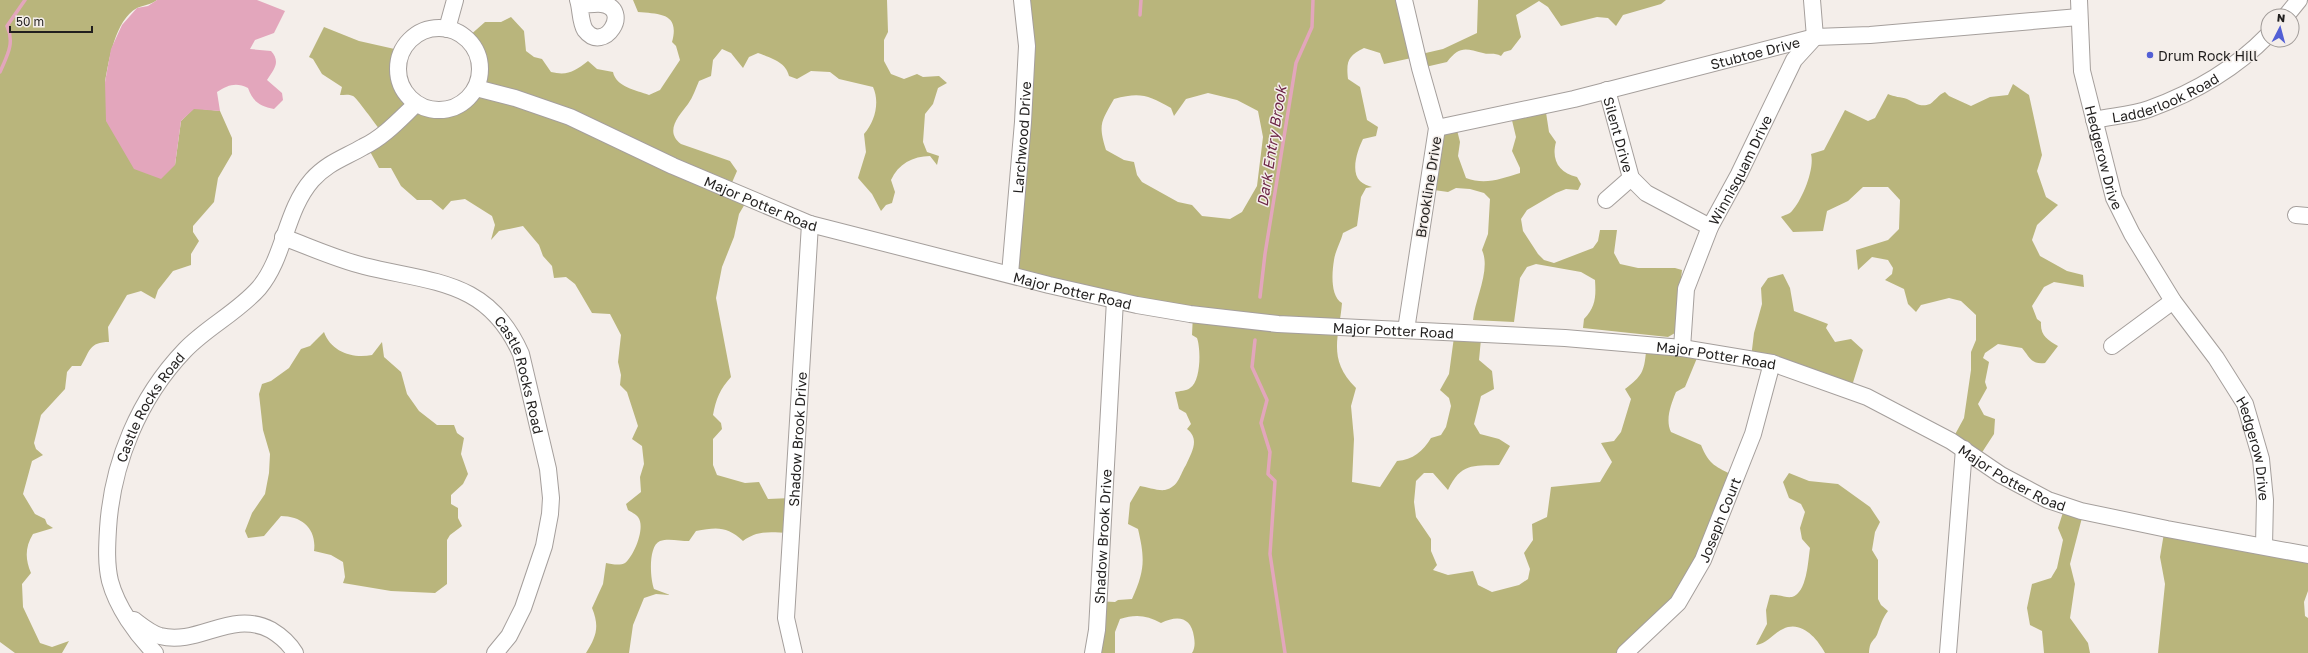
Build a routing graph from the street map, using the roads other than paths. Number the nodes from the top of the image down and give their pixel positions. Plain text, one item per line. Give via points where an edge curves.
1 (455, 0) edge
2 (1022, 0) edge
3 (1404, 0) edge
4 (1812, 0) edge
5 (2079, 0) edge
6 (2299, 0) edge
7 (2292, 8) edge
8 (2079, 17) junction
9 (447, 29) junction
10 (1814, 37) junction
11 (2260, 43) edge
12 (476, 88) junction
13 (1607, 90) junction
14 (416, 104) junction
15 (2094, 120) junction
16 (1437, 128) junction
17 (1631, 178) junction
18 (1606, 200) dead end
19 (810, 224) junction
20 (1710, 227) junction
21 (283, 237) junction
22 (1010, 274) junction
23 (1115, 300) junction
24 (2173, 300) junction
25 (1406, 330) junction
26 (2112, 346) dead end
27 (1682, 348) junction
28 (1772, 363) junction
29 (1964, 449) junction
30 (2264, 546) junction
31 (2308, 555) edge
32 (126, 615) junction
33 (155, 653) edge
34 (295, 653) edge
35 (495, 653) edge
36 (793, 653) edge
37 (1092, 653) edge
38 (1625, 653) edge
39 (1948, 653) edge

1 - 9 street
2 - 22 street, Larchwood Drive via 1027,46
3 - 16 street, Brookline Drive
4 - 10 street
5 - 8 street, Hedgerow Drive
6 - 7 street
8 - 10 street, Stubtoe Drive via 1894,34
8 - 15 street, Hedgerow Drive via 2082,71
9 - 12 street via 466,39 473,47 480,67
9 - 14 street via 426,30 403,49 398,69 399,79 408,97
10 - 13 street, Stubtoe Drive
10 - 20 street, Winnisquam Drive via 1794,60 1739,174
11 - 15 street, Ladderlook Road via 2248,56 2203,86 2148,109
12 - 14 street via 460,105 450,109 438,110
12 - 19 street, Major Potter Road via 570,117 672,166
13 - 16 street, Stubtoe Drive
13 - 17 street, Silent Drive
14 - 21 street, Castle Rocks Road via 383,135 325,167 311,181 298,201
15 - 24 street, Hedgerow Drive via 2114,198 2132,234
16 - 25 street, Brookline Drive
17 - 18 street, Silent Drive
17 - 20 street, Silent Drive via 1646,193
19 - 22 street, Major Potter Road
19 - 36 street, Shadow Brook Drive via 786,618
20 - 27 street, Winnisquam Drive via 1686,289
21 - 32 street, Castle Rocks Road via 260,287 185,350 158,382 136,418 117,471 108,515 110,580
21 - 35 street, Castle Rocks Road via 347,261 420,276 453,286 468,293 493,312 514,339 521,354 545,452 551,498 544,546 523,608 509,636
22 - 23 street, Major Potter Road
23 - 25 street, Major Potter Road via 1190,314 1278,324
23 - 37 street, Shadow Brook Drive via 1097,622
24 - 26 street
24 - 30 street, Hedgerow Drive via 2216,358 2245,404 2261,459 2265,500
25 - 27 street, Major Potter Road via 1565,338
27 - 28 street, Major Potter Road
28 - 29 street, Major Potter Road via 1867,397
28 - 38 street, Joseph Court via 1753,434 1703,560 1678,603
29 - 30 street, Major Potter Road via 2001,475 2048,500 2082,511
29 - 39 street
30 - 31 street, Major Potter Road
32 - 33 street, Castle Rocks Road
32 - 34 street via 162,636 184,637 222,626 252,623 279,635

